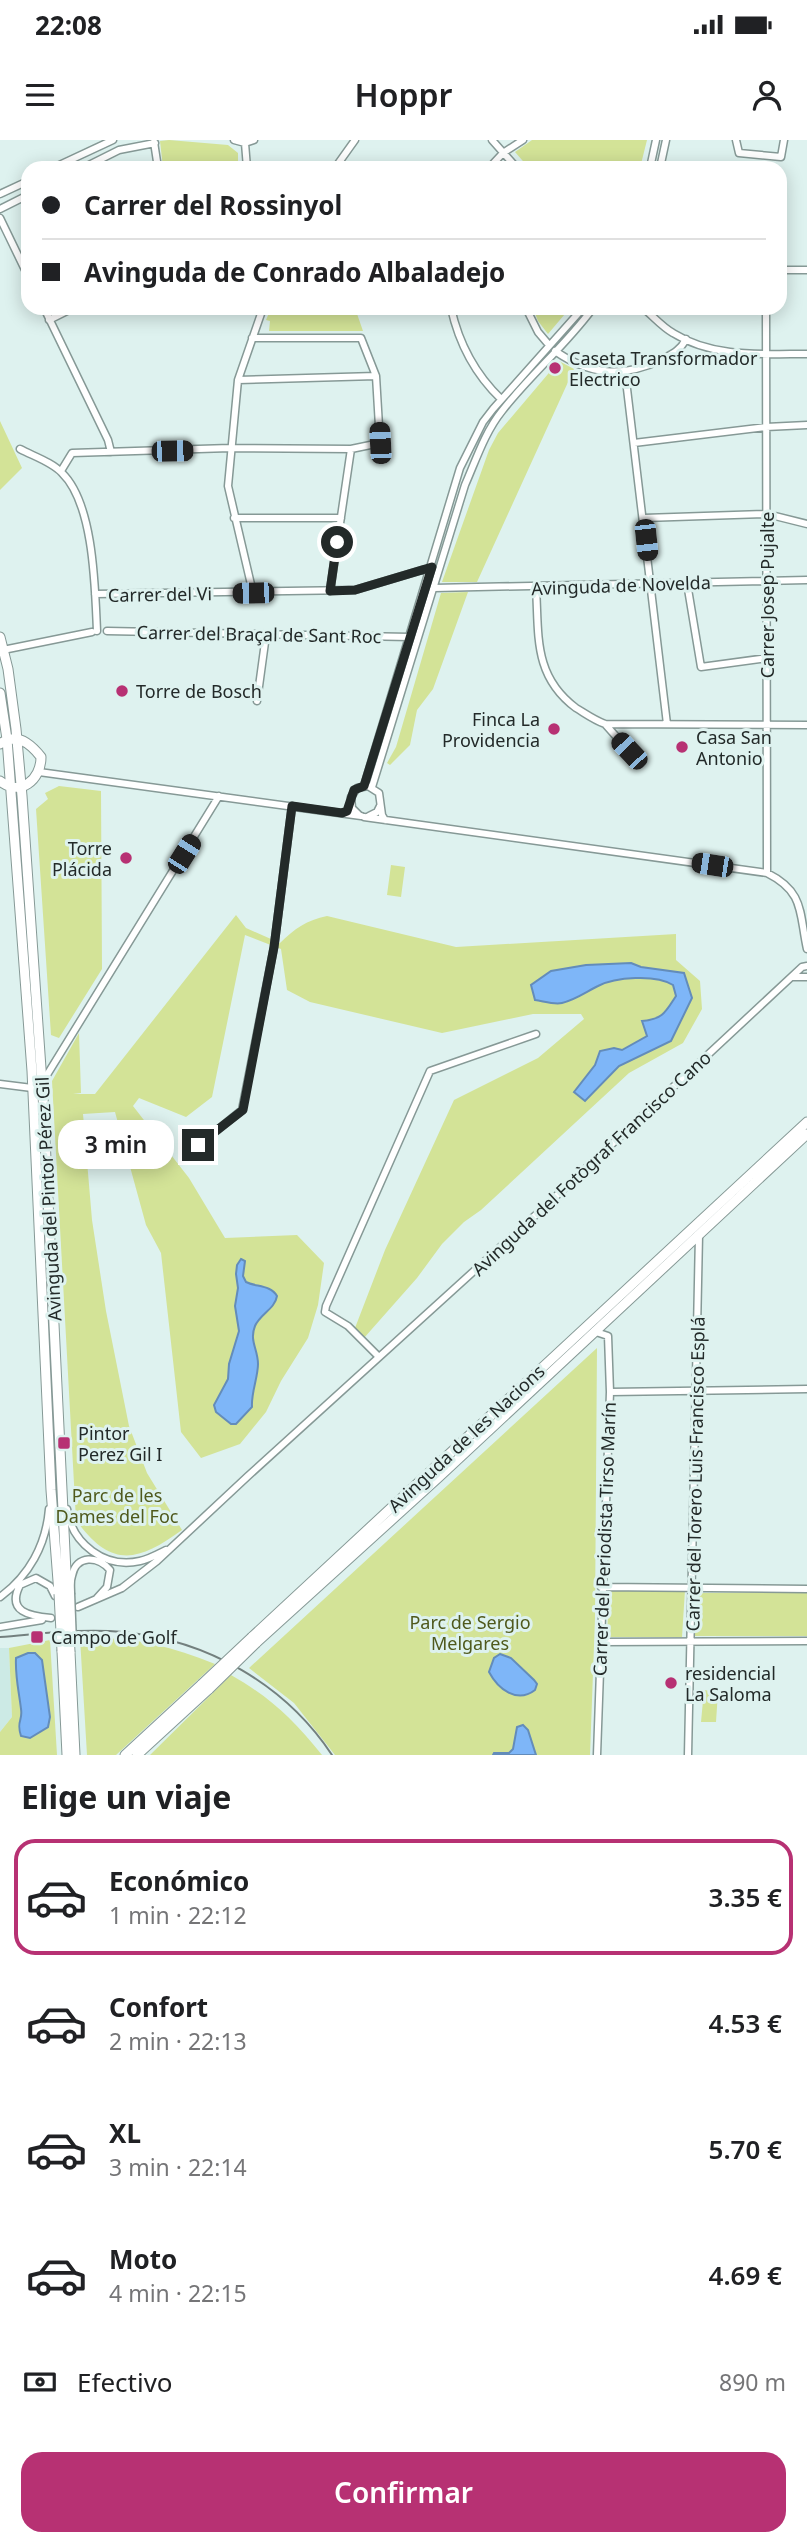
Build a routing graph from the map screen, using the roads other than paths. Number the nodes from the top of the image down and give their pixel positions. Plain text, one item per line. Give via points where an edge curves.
1 (113, 140) edge
2 (234, 140) edge
3 (254, 140) edge
4 (355, 140) edge
5 (492, 140) edge
6 (523, 140) edge
7 (656, 140) edge
8 (666, 140) edge
9 (736, 140) edge
10 (784, 140) edge
11 (154, 142) edge
12 (245, 143) junction
13 (503, 153) junction
14 (68, 161) edge
15 (97, 161) edge
16 (157, 161) edge
17 (246, 161) edge
18 (340, 161) edge
19 (496, 161) edge
20 (510, 161) edge
21 (652, 161) edge
22 (662, 161) edge
23 (21, 184) edge
24 (0, 194) edge
25 (21, 198) edge
26 (0, 209) edge
27 (0, 218) edge
28 (21, 262) edge
29 (787, 270) edge
30 (807, 270) edge
31 (47, 315) edge
32 (59, 315) edge
33 (260, 315) edge
34 (453, 315) edge
35 (530, 315) edge
36 (577, 315) edge
37 (587, 315) edge
38 (651, 315) edge
39 (766, 315) edge
40 (49, 320) junction
41 (252, 338) junction
42 (686, 340) junction
43 (549, 345) junction
44 (555, 351) junction
45 (807, 354) edge
46 (766, 355) junction
47 (625, 372) junction
48 (376, 376) junction
49 (238, 380) junction
50 (501, 400) junction
51 (807, 425) edge
52 (766, 427) junction
53 (634, 443) junction
54 (19, 449) dead end
55 (230, 449) junction
56 (351, 449) junction
57 (111, 452) junction
58 (61, 471) junction
59 (767, 514) junction
60 (234, 518) junction
61 (341, 518) junction
62 (644, 518) junction
63 (807, 524) edge
64 (432, 567) junction
65 (807, 580) edge
66 (766, 581) junction
67 (687, 583) junction
68 (651, 584) junction
69 (536, 587) junction
70 (434, 588) junction
71 (330, 591) junction
72 (253, 593) junction
73 (95, 594) junction
74 (107, 631) dead end
75 (266, 635) junction
76 (0, 637) edge
77 (410, 637) junction
78 (4, 650) junction
79 (767, 658) junction
80 (0, 692) edge
81 (257, 701) dead end
82 (605, 724) junction
83 (667, 724) junction
84 (767, 724) junction
85 (807, 725) edge
86 (17, 738) junction
87 (3, 741) edge
88 (629, 751) dead end
89 (39, 772) junction
90 (0, 781) edge
91 (368, 786) junction
92 (11, 788) junction
93 (21, 788) junction
94 (219, 796) junction
95 (350, 804) junction
96 (292, 806) junction
97 (380, 806) junction
98 (342, 813) junction
99 (363, 816) junction
100 (385, 820) junction
101 (766, 873) junction
102 (807, 948) edge
103 (804, 967) edge
104 (807, 976) edge
105 (789, 980) junction
106 (536, 1034) dead end
107 (40, 1055) junction
108 (57, 1060) junction
109 (42, 1083) junction
110 (0, 1084) edge
111 (32, 1088) junction
112 (807, 1122) edge
113 (805, 1137) edge
114 (198, 1145) dead end
115 (699, 1234) junction
116 (596, 1332) junction
117 (379, 1357) junction
118 (807, 1389) edge
119 (697, 1391) junction
120 (610, 1392) junction
121 (63, 1486) junction
122 (51, 1490) junction
123 (171, 1548) junction
124 (110, 1570) junction
125 (601, 1587) junction
126 (122, 1588) junction
127 (692, 1588) junction
128 (807, 1589) edge
129 (63, 1594) junction
130 (0, 1597) edge
131 (92, 1601) junction
132 (78, 1607) dead end
133 (0, 1627) edge
134 (254, 1640) junction
135 (807, 1640) edge
136 (690, 1641) junction
137 (601, 1642) junction
138 (66, 1652) junction
139 (205, 1686) junction
140 (67, 1755) edge
141 (75, 1755) edge
142 (125, 1755) edge
143 (137, 1755) edge
144 (597, 1755) edge
145 (688, 1755) edge

1 - 14 street
2 - 12 street
3 - 12 street
4 - 18 street
5 - 13 street
6 - 13 street
7 - 21 street
8 - 22 street
9 - 10 street via 739,153 781,157
11 - 15 street
11 - 16 street
12 - 17 street
13 - 19 street
13 - 20 street
23 - 24 street
25 - 26 street
27 - 28 street
29 - 30 street
31 - 40 street
32 - 40 street
33 - 41 street
34 - 50 street via 473,365
35 - 43 street
36 - 43 street
37 - 44 street
38 - 42 street
39 - 46 street, Carrer Josep Pujalte
40 - 57 street
41 - 48 street via 360,338
41 - 49 street
42 - 46 street via 723,352
42 - 47 street via 673,354
43 - 50 street
44 - 47 street via 581,366
44 - 70 street via 500,413 485,439 465,485
45 - 46 street
46 - 52 street, Carrer Josep Pujalte
47 - 53 street
48 - 49 street
48 - 56 street via 380,443
49 - 55 street
50 - 64 street via 483,422 460,468
51 - 52 street
52 - 53 street
52 - 59 street, Carrer Josep Pujalte
53 - 62 street
54 - 58 street
55 - 56 street
55 - 57 street
55 - 60 street via 228,485
56 - 61 street
57 - 58 street via 72,453
58 - 73 street via 75,489 89,536
59 - 62 street
59 - 63 street
59 - 66 street, Carrer Josep Pujalte
60 - 61 street
60 - 72 street
61 - 71 street
62 - 68 street
64 - 71 street, Carrer del Vi via 355,590
64 - 77 street
65 - 66 street, Avinguda de Novelda
66 - 67 street, Avinguda de Novelda
66 - 79 street, Carrer Josep Pujalte
67 - 68 street, Avinguda de Novelda
67 - 79 street via 701,667
68 - 69 street, Avinguda de Novelda
68 - 83 street
69 - 70 street, Avinguda de Novelda
69 - 82 street via 541,660 552,684 568,702
70 - 91 street
71 - 72 street, Carrer del Vi
72 - 73 street, Carrer del Vi
73 - 78 street via 94,631
74 - 75 street, Carrer del Braçal de Sant Roc
75 - 77 street, Carrer del Braçal de Sant Roc
75 - 81 street
76 - 78 main road, Avinguda del Pintor Pérez Gil
77 - 91 street
78 - 86 main road, Avinguda del Pintor Pérez Gil
79 - 84 street, Carrer Josep Pujalte
80 - 87 main road, Avinguda del Pintor Pérez Gil
82 - 83 street
82 - 88 street
83 - 84 street
84 - 85 street
84 - 101 street, Carrer Josep Pujalte
86 - 87 main road
86 - 89 main road via 41,757
86 - 93 main road, Avinguda del Pintor Pérez Gil
87 - 92 main road, Avinguda del Pintor Pérez Gil
89 - 93 main road
89 - 94 street
90 - 92 main road
91 - 95 street via 352,793
91 - 97 street via 380,796
92 - 93 main road
92 - 111 main road, Avinguda del Pintor Pérez Gil
93 - 107 main road, Avinguda del Pintor Pérez Gil
94 - 96 street
94 - 108 street
95 - 98 street
95 - 99 street
96 - 98 street
96 - 114 street via 274,947 243,1110
97 - 99 street via 374,815
97 - 100 street
98 - 99 street
99 - 100 street
100 - 101 street
101 - 102 street, Avinguda del Fotògraf Francisco Cano via 790,889 801,906
102 - 103 street, Avinguda del Fotògraf Francisco Cano
103 - 105 street, Avinguda del Fotògraf Francisco Cano
104 - 105 street
105 - 117 street, Avinguda del Fotògraf Francisco Cano
106 - 117 street via 430,1071 326,1306 329,1316 348,1326
107 - 108 street
107 - 109 main road, Avinguda del Pintor Pérez Gil
108 - 109 street
109 - 111 street
109 - 121 main road, Avinguda del Pintor Pérez Gil
110 - 111 street
111 - 122 main road, Avinguda del Pintor Pérez Gil
112 - 134 main road, Avinguda de les Nacions
113 - 115 main road, Avinguda de les Nacions
115 - 116 main road, Avinguda de les Nacions
115 - 119 street, Carrer del Torero Luis Francisco Esplá
116 - 120 street, Carrer del Periodista Tirso Marín via 608,1336
116 - 134 main road, Avinguda de les Nacions
117 - 123 street, Avinguda del Fotògraf Francisco Cano
118 - 119 street
119 - 120 street
119 - 127 street, Carrer del Torero Luis Francisco Esplá
120 - 125 street, Carrer del Periodista Tirso Marín
121 - 123 street, Avinguda del Fotògraf Francisco Cano via 76,1535 93,1552 123,1563
121 - 129 main road, Avinguda del Pintor Pérez Gil
122 - 129 main road, Avinguda del Pintor Pérez Gil
122 - 130 street via 47,1529 35,1559
123 - 126 street, Avinguda del Fotògraf Francisco Cano
124 - 126 street
124 - 129 street, Avinguda del Pintor Pérez Gil via 100,1560 81,1561
124 - 131 street via 107,1587
125 - 127 street
125 - 137 street, Carrer del Periodista Tirso Marín
126 - 131 street, Avinguda del Fotògraf Francisco Cano
127 - 128 street
127 - 136 street, Carrer del Torero Luis Francisco Esplá
129 - 133 street via 36,1578 20,1585 16,1595 19,1608 30,1616 51,1618
129 - 138 main road, Avinguda del Pintor Pérez Gil, bridge
131 - 132 street, Avinguda del Fotògraf Francisco Cano
134 - 139 main road, Avinguda de les Nacions, bridge
135 - 136 street
136 - 137 street
136 - 145 street, Carrer del Torero Luis Francisco Esplá
137 - 144 street, Carrer del Periodista Tirso Marín
138 - 140 main road, Avinguda del Pintor Pérez Gil
138 - 141 main road, Avinguda del Pintor Pérez Gil
139 - 142 main road, Avinguda de les Nacions
139 - 143 main road, Avinguda de les Nacions

